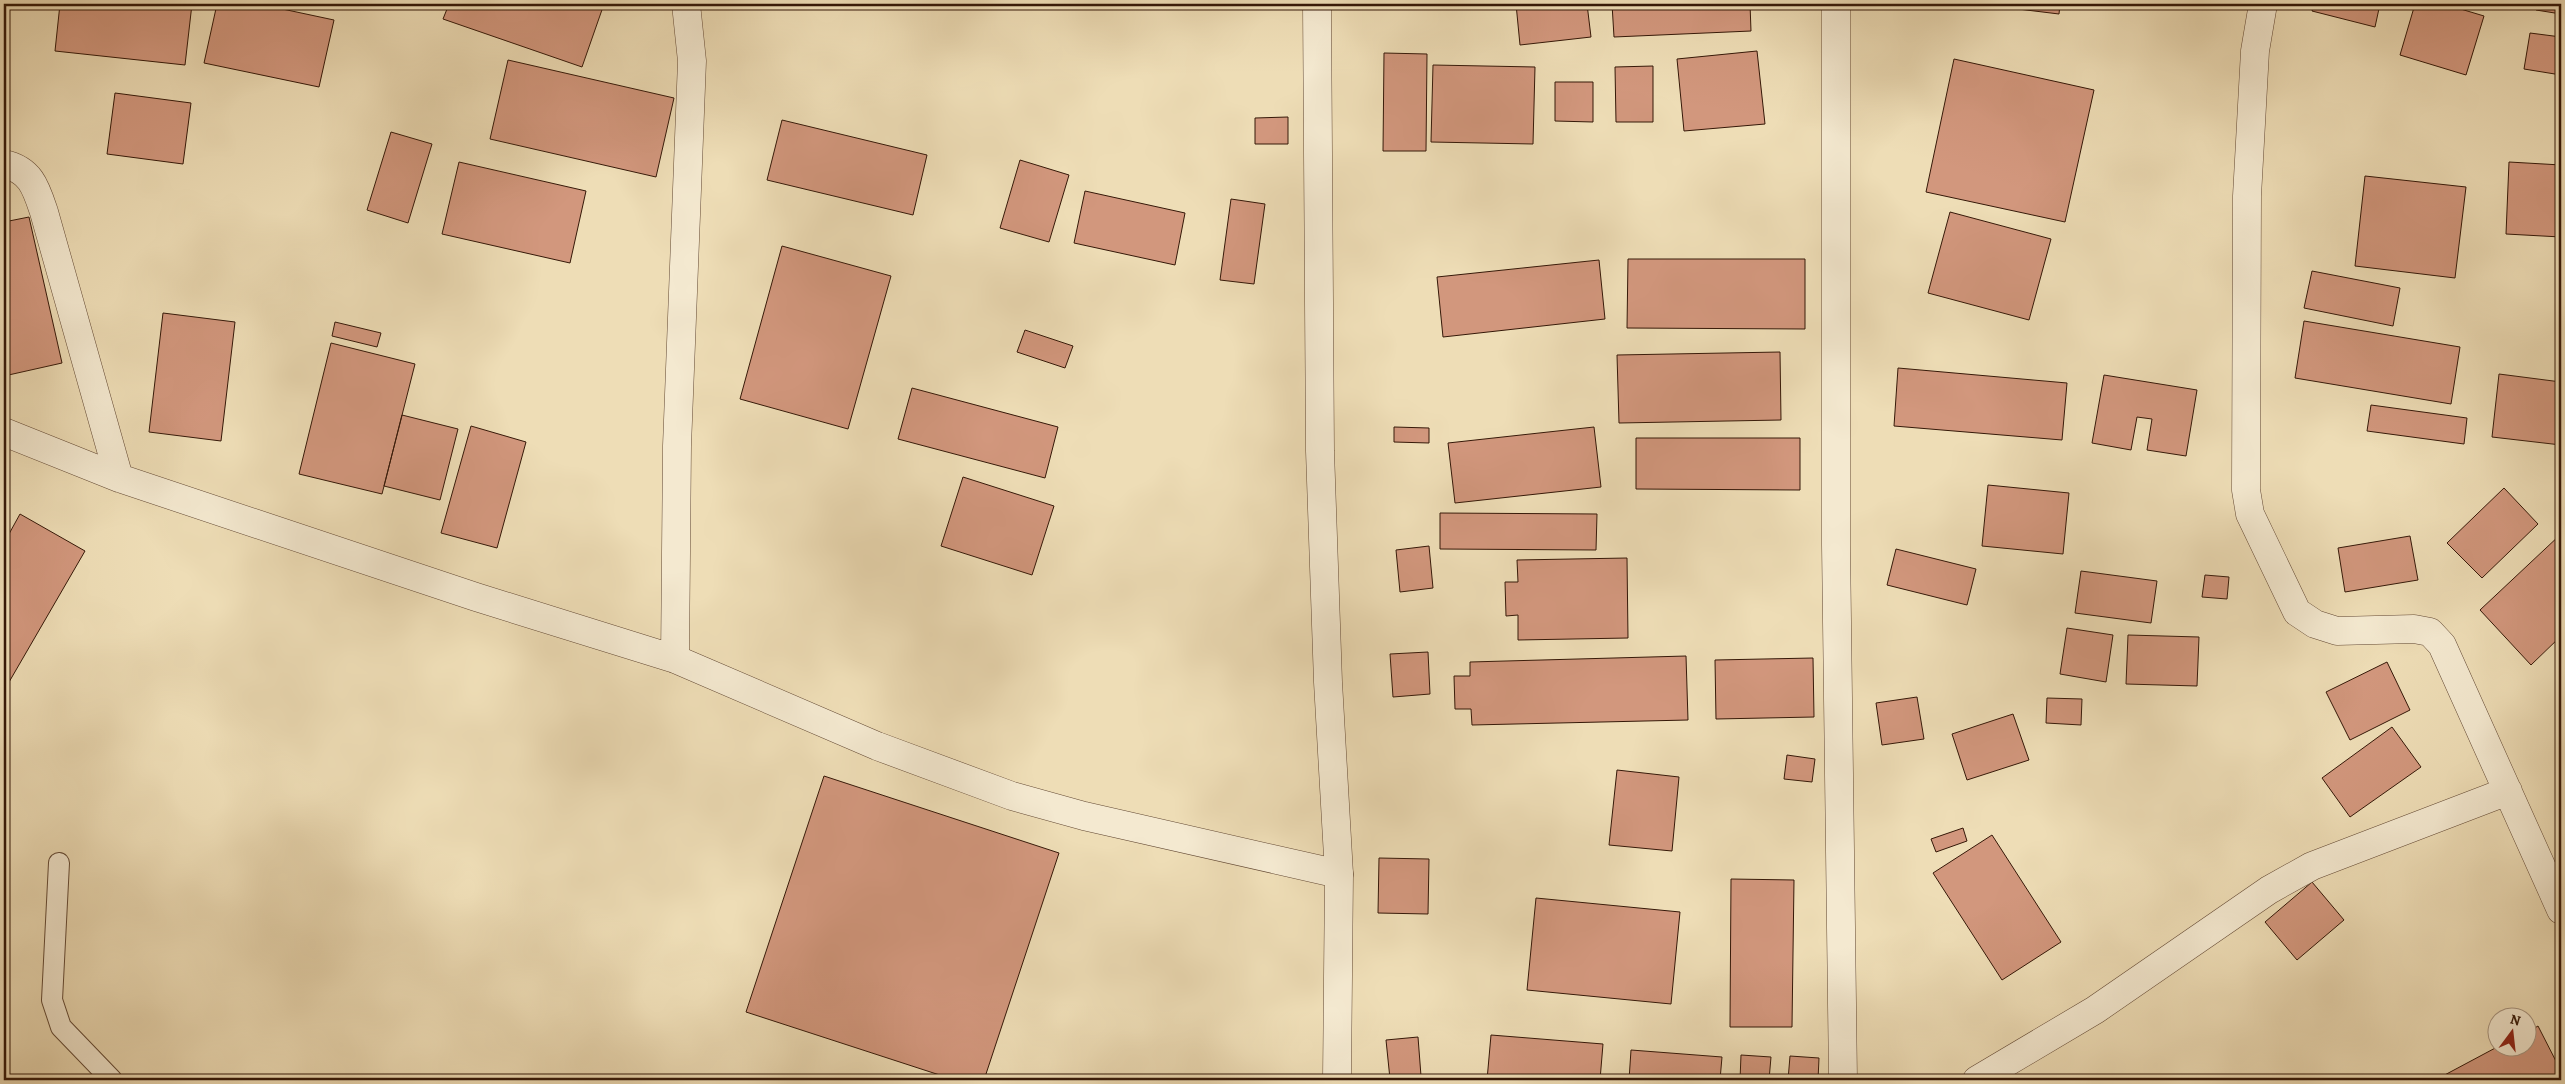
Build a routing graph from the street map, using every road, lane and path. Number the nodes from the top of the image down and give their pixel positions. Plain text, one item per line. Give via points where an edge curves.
1 (686, 4) edge
2 (1317, 4) edge
3 (1836, 4) edge
4 (2264, 4) edge
5 (4, 164) edge
6 (4, 432) edge
7 (119, 478) junction
8 (675, 659) junction
9 (2508, 791) junction
10 (59, 862) dead end
11 (1339, 874) junction
12 (2561, 910) edge
13 (112, 1080) edge
14 (1337, 1080) edge
15 (1843, 1080) edge
16 (1977, 1080) edge

1 - 8 street via 692,61 677,446
2 - 11 street via 1320,451
3 - 15 street via 1836,545
4 - 9 street via 2255,52 2247,196 2246,490 2250,514 2296,612 2315,624 2338,631 2414,629 2430,632 2442,645
5 - 7 street via 13,166 33,181
6 - 7 street
7 - 8 street via 476,597
8 - 11 street via 876,746 1012,796 1084,816
9 - 12 street
9 - 16 street via 2312,866 2269,890 2096,1010
10 - 13 lane via 52,1000 61,1027
11 - 14 street

